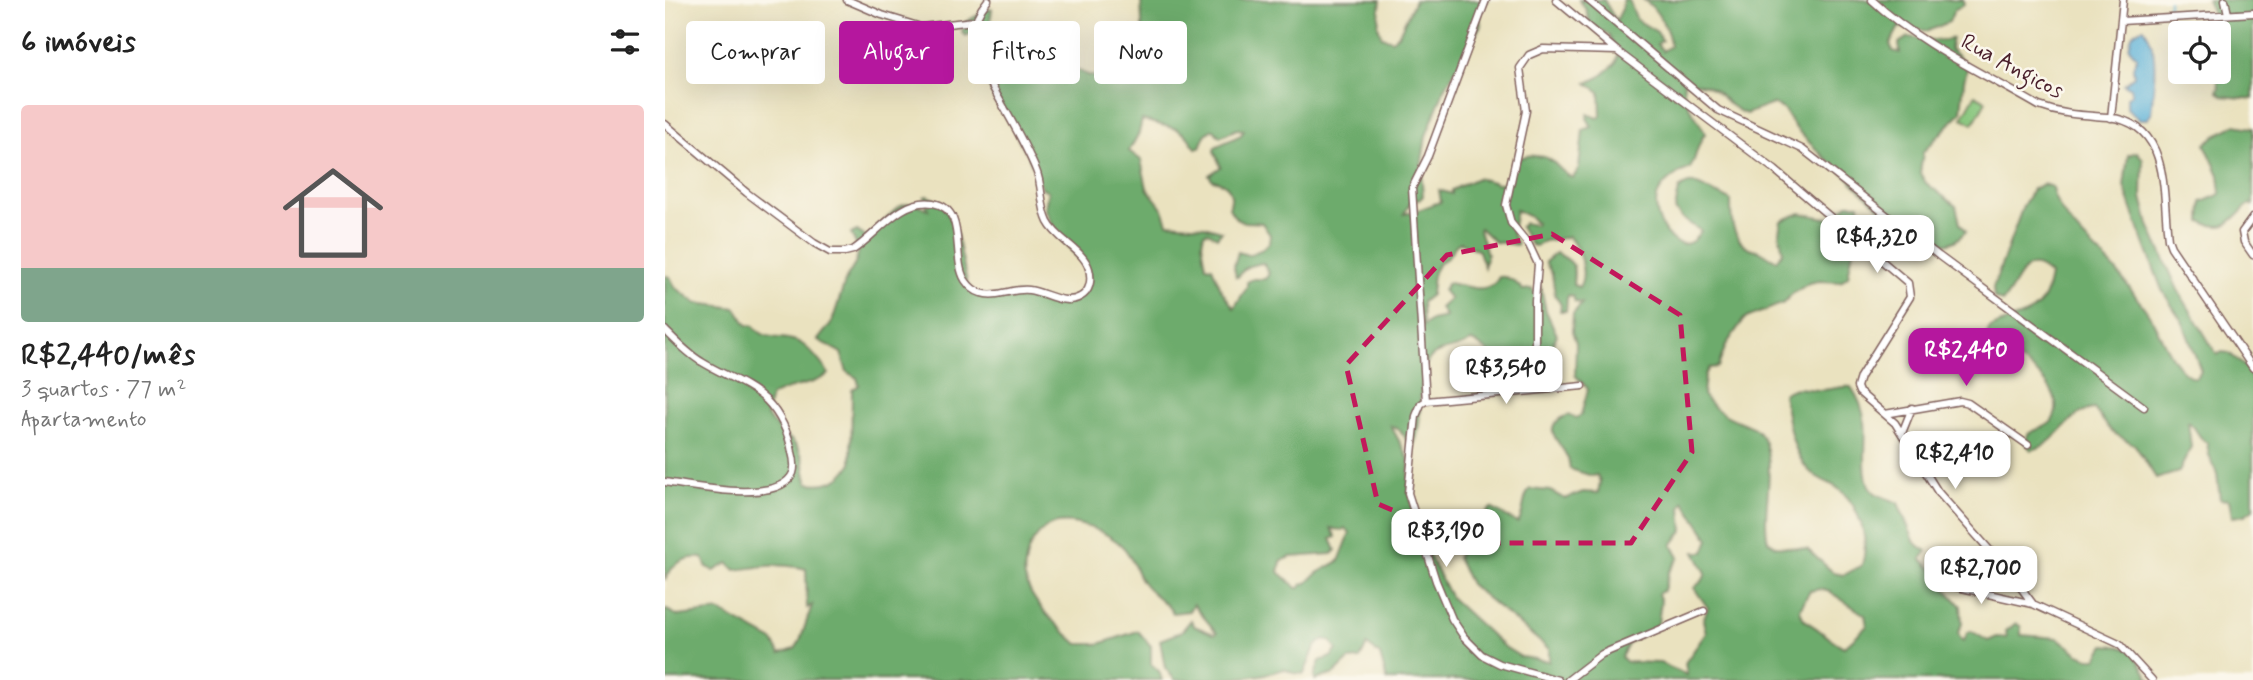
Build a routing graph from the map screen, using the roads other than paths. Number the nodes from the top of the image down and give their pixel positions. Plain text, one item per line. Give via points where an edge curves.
1 (847, 0) edge
2 (988, 0) edge
3 (1486, 0) edge
4 (1556, 0) edge
5 (1588, 0) edge
6 (1872, 0) edge
7 (2123, 0) edge
8 (2225, 0) edge
9 (2253, 13) edge
10 (2228, 14) junction
11 (974, 21) edge
12 (2121, 21) junction
13 (968, 22) edge
14 (1617, 51) junction
15 (991, 84) edge
16 (2111, 118) junction
17 (665, 124) edge
18 (2253, 217) edge
19 (2253, 255) edge
20 (665, 331) edge
21 (2253, 368) edge
22 (1583, 386) dead end
23 (1535, 389) junction
24 (1426, 401) junction
25 (2144, 407) dead end
26 (1912, 408) junction
27 (1885, 414) junction
28 (1902, 433) junction
29 (2028, 445) dead end
30 (665, 482) edge
31 (1935, 582) dead end
32 (2033, 604) junction
33 (1704, 611) dead end
34 (1557, 680) edge
35 (1568, 680) edge
36 (2152, 680) edge

1 - 13 street via 921,27
2 - 11 street
3 - 24 street via 1412,188
4 - 14 street
5 - 25 street via 1710,104 1802,149
6 - 16 street, Rua Angicos via 1893,20 2039,106 2073,116
7 - 12 street
8 - 10 street
9 - 10 street
10 - 12 street
12 - 16 street
14 - 23 street via 1543,49 1529,55 1520,68 1526,111 1506,205 1511,223 1538,264
14 - 27 street via 1775,170 1908,283 1910,297 1857,387
15 - 17 street via 1036,169 1048,222 1088,265 1091,281 1084,295 1076,299 1030,290 991,294 973,289 961,272 955,222 935,203 909,207 853,250 830,252 747,193
16 - 21 street, Rua Angicos via 2140,128 2155,146 2171,247
18 - 19 street via 2242,232
20 - 30 street via 702,362 766,400 779,416 794,462 790,479 771,489 730,490
22 - 23 street
23 - 24 street
24 - 34 street via 1416,416 1408,493 1452,619 1482,656
26 - 27 street
26 - 28 street
26 - 29 street via 1968,403
27 - 28 street
28 - 32 street via 1938,492
31 - 32 street
32 - 36 street via 2119,644
33 - 35 street via 1602,654

